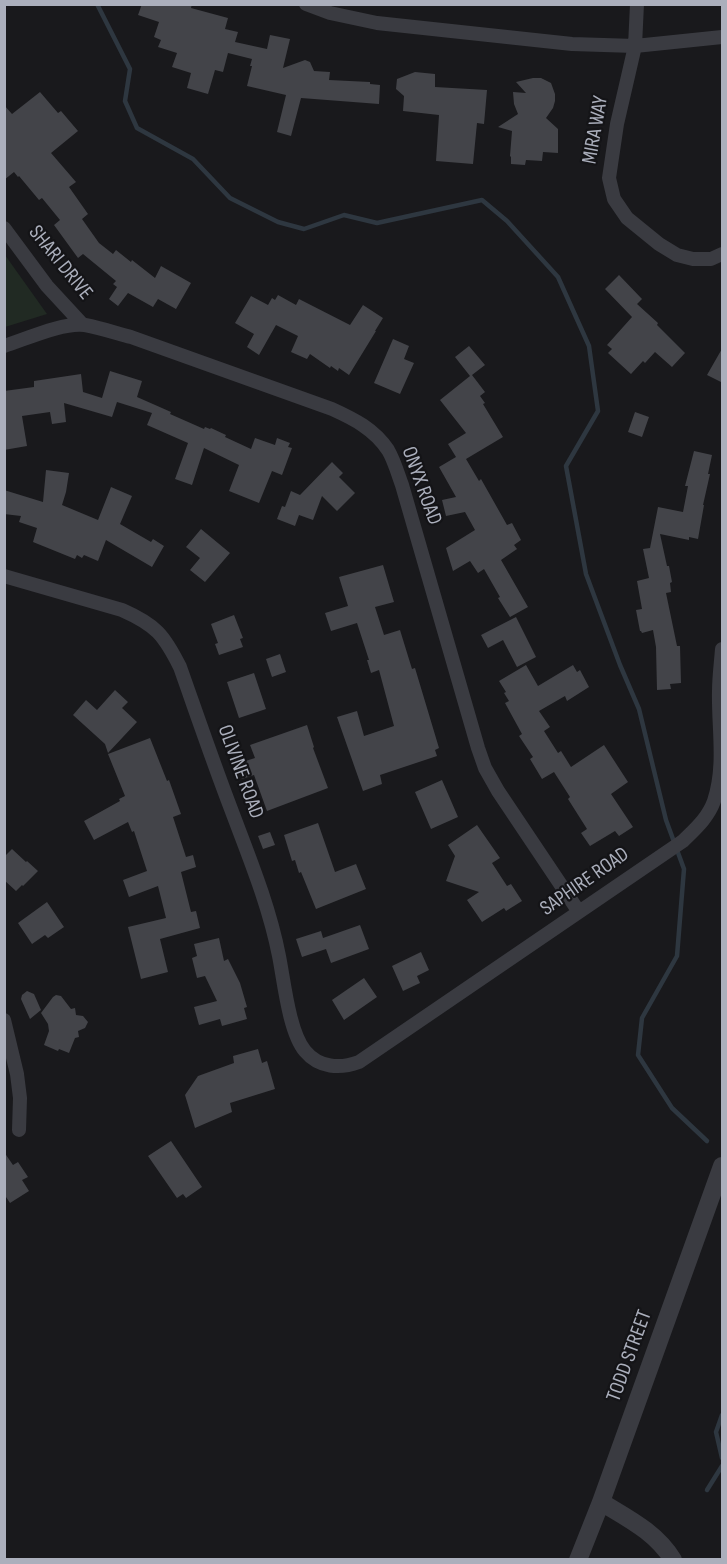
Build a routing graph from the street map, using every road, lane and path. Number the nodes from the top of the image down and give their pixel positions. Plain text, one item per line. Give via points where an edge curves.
1 (306, 4) edge
2 (637, 4) edge
3 (723, 37) edge
4 (635, 45) junction
5 (4, 228) edge
6 (723, 254) edge
7 (83, 325) junction
8 (4, 346) edge
9 (4, 576) edge
10 (723, 649) edge
11 (579, 912) junction
12 (4, 1020) edge
13 (340, 1067) joint
14 (19, 1130) dead end
15 (723, 1166) edge
16 (601, 1502) junction
17 (578, 1560) edge
18 (673, 1560) edge

1 - 4 street via 377,23 572,44
2 - 4 street, MIRA WAY
3 - 4 street
4 - 6 street, MIRA WAY via 609,178 614,199 627,218 677,255 711,259
5 - 7 street, SHARI DRIVE via 47,286
7 - 8 street, ONYX ROAD via 62,327
7 - 11 street, ONYX ROAD via 130,337 332,409 374,433 389,451 402,485 485,768
9 - 13 street, OLIVINE ROAD via 123,610 156,629 169,645 269,915 299,1042 320,1063
10 - 11 street, SAPHIRE ROAD via 717,785 703,822 683,841
11 - 13 street, SAPHIRE ROAD via 359,1062
12 - 14 street via 17,1074
15 - 16 street, TODD STREET
16 - 17 street, TODD STREET
16 - 18 street via 640,1525 666,1548

